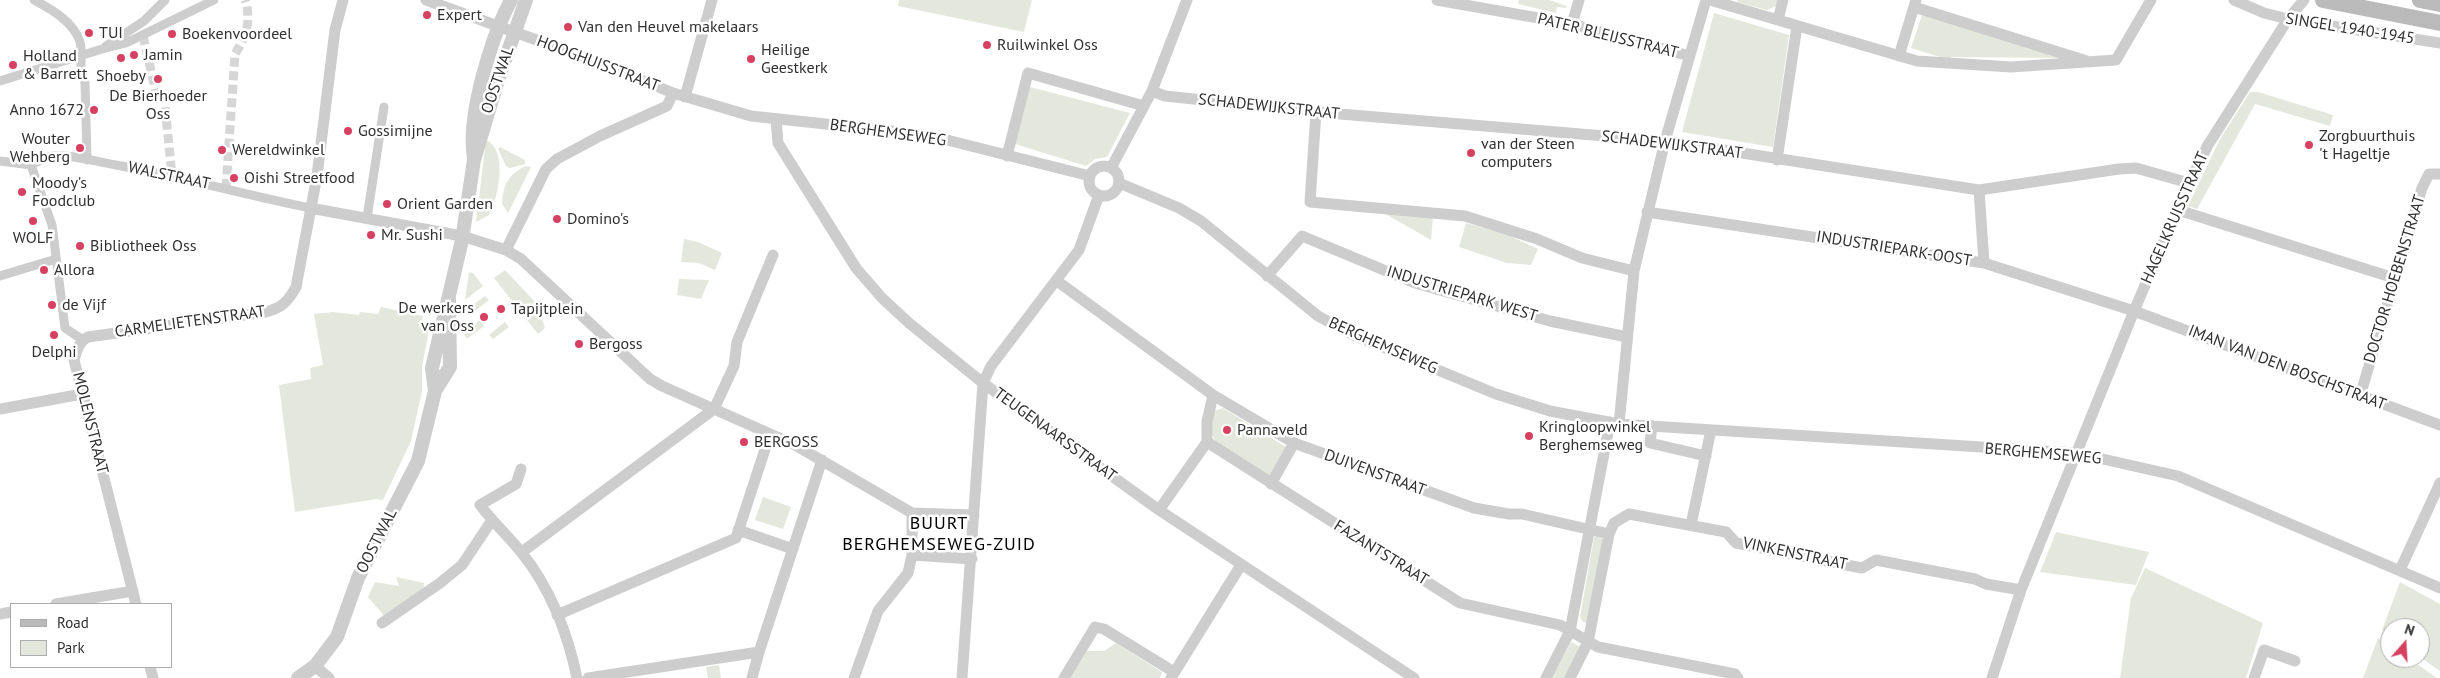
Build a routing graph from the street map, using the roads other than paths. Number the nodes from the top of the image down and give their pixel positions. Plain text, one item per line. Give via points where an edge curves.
1 (34, 0) edge
2 (165, 0) edge
3 (214, 0) edge
4 (343, 0) edge
5 (426, 0) edge
6 (511, 0) edge
7 (526, 0) edge
8 (712, 0) edge
9 (1187, 0) edge
10 (1437, 0) edge
11 (1579, 0) edge
12 (1706, 0) edge
13 (1710, 0) edge
14 (1783, 0) edge
15 (2151, 0) edge
16 (2234, 0) edge
17 (2304, 0) edge
18 (2323, 0) edge
19 (2420, 0) edge
20 (1451, 1) edge
21 (1914, 3) edge
22 (2440, 4) edge
23 (1778, 20) junction
24 (2288, 20) junction
25 (2440, 23) edge
26 (1572, 24) junction
27 (1797, 26) junction
28 (499, 28) junction
29 (515, 32) junction
30 (2440, 43) edge
31 (102, 48) junction
32 (80, 56) junction
33 (1690, 56) junction
34 (1899, 56) junction
35 (2094, 63) junction
36 (81, 66) tunnel mouth
37 (0, 81) edge
38 (85, 83) tunnel mouth
39 (1152, 91) junction
40 (673, 93) junction
41 (685, 97) junction
42 (1144, 106) junction
43 (384, 107) dead end
44 (1316, 112) junction
45 (776, 119) junction
46 (1665, 141) junction
47 (1007, 156) junction
48 (86, 160) junction
49 (474, 160) junction
50 (1777, 160) junction
51 (0, 161) edge
52 (31, 165) junction
53 (1111, 168) junction
54 (2440, 174) edge
55 (1090, 176) junction
56 (1119, 183) junction
57 (2189, 183) junction
58 (1979, 190) junction
59 (1099, 195) junction
60 (310, 208) junction
61 (2178, 210) junction
62 (1647, 212) junction
63 (367, 218) junction
64 (462, 236) junction
65 (506, 250) junction
66 (773, 255) dead end
67 (56, 258) junction
68 (1984, 263) junction
69 (1634, 270) junction
70 (0, 276) edge
71 (1267, 276) junction
72 (2394, 278) junction
73 (1057, 281) junction
74 (2134, 311) junction
75 (1627, 337) junction
76 (83, 340) junction
77 (983, 383) junction
78 (82, 394) junction
79 (1213, 395) junction
80 (2360, 396) junction
81 (0, 409) edge
82 (714, 409) junction
83 (1614, 423) junction
84 (2440, 425) edge
85 (1652, 426) junction
86 (1711, 430) junction
87 (770, 434) junction
88 (1207, 442) junction
89 (1294, 443) junction
90 (2076, 453) junction
91 (1706, 456) junction
92 (822, 460) junction
93 (521, 469) dead end
94 (2440, 483) edge
95 (1271, 484) junction
96 (1159, 510) junction
97 (912, 513) junction
98 (974, 515) junction
99 (492, 520) junction
100 (1691, 525) junction
101 (1591, 529) junction
102 (738, 530) junction
103 (1609, 534) junction
104 (793, 549) junction
105 (522, 552) junction
106 (912, 555) junction
107 (972, 559) junction
108 (1241, 565) junction
109 (2400, 570) junction
110 (2440, 588) edge
111 (2021, 590) junction
112 (133, 591) junction
113 (62, 603) edge
114 (136, 603) edge
115 (557, 615) junction
116 (382, 623) dead end
117 (1570, 631) junction
118 (1588, 642) junction
119 (759, 652) junction
120 (2295, 661) dead end
121 (315, 666) junction
122 (1172, 675) edge
123 (298, 678) edge
124 (329, 678) edge
125 (577, 678) edge
126 (588, 678) edge
127 (752, 678) edge
128 (854, 678) edge
129 (962, 678) edge
130 (1064, 678) edge
131 (1414, 678) edge
132 (1546, 678) edge
133 (1570, 678) edge
134 (1738, 678) edge
135 (1992, 678) edge
136 (2254, 678) edge

1 - 32 street via 55,12 67,24 80,42
2 - 31 street via 144,21
3 - 31 street via 143,36
4 - 60 street, CARMELIETENSTRAAT via 335,30
5 - 28 street, HOOGHUISSTRAAT
6 - 28 street, OOSTWAL
7 - 29 street, OOSTWAL
8 - 41 street
9 - 39 street
10 - 20 street, PATER BLEIJSSTRAAT
11 - 26 street
12 - 33 street
13 - 23 street
14 - 23 street
15 - 35 street via 2116,60
16 - 24 street, SINGEL 1940-1945
17 - 24 street, HAGELKRUISSTRAAT
18 - 25 main road, SINGEL 1940-1945
19 - 22 main road
20 - 26 street, PATER BLEIJSSTRAAT
21 - 34 street
21 - 35 street
23 - 27 street
24 - 30 street, SINGEL 1940-1945
24 - 57 street, HAGELKRUISSTRAAT via 2208,145
26 - 33 street, PATER BLEIJSSTRAAT
27 - 34 street
27 - 50 street
28 - 29 street, HOOGHUISSTRAAT
28 - 49 street, OOSTWAL via 483,77 474,123 471,141
29 - 40 street, HOOGHUISSTRAAT
29 - 49 street, OOSTWAL
31 - 32 street
32 - 36 street
32 - 37 street
33 - 46 street
34 - 35 street via 1917,61 2011,68
38 - 48 street
39 - 42 street
39 - 44 street, SCHADEWIJKSTRAAT via 1165,96
40 - 41 street, HOOGHUISSTRAAT
40 - 65 street via 667,106 600,136 557,159 546,169
41 - 45 street, BERGHEMSEWEG via 751,116
42 - 47 street via 1028,73
42 - 53 street
43 - 63 street
44 - 46 street, SCHADEWIJKSTRAAT
44 - 69 street via 1310,202 1465,216 1537,239 1582,258
45 - 47 street, BERGHEMSEWEG via 891,131 947,140
45 - 77 street, TEUGENAARSSTRAAT via 778,143 856,268 882,298
46 - 50 street, SCHADEWIJKSTRAAT
46 - 62 street
47 - 55 street, BERGHEMSEWEG
48 - 52 street, WALSTRAAT via 51,156
48 - 60 street, WALSTRAAT
49 - 64 street, OOSTWAL
50 - 58 street, SCHADEWIJKSTRAAT
51 - 52 street
52 - 67 street via 52,225
53 - 55 street via 1099,167
53 - 56 street
54 - 72 street, DOCTOR HOEBENSTRAAT via 2429,174 2422,188
55 - 59 street via 1090,187
56 - 59 street via 1112,194
56 - 71 street, BERGHEMSEWEG via 1179,208 1201,221
57 - 58 street, SCHADEWIJKSTRAAT via 2136,168 2119,168
57 - 61 street, HAGELKRUISSTRAAT
58 - 68 street
59 - 73 street via 1079,250
60 - 63 street, WALSTRAAT
60 - 76 street, CARMELIETENSTRAAT via 296,287 280,308
61 - 72 street
61 - 74 street, HAGELKRUISSTRAAT
62 - 68 street, INDUSTRIEPARK-OOST
62 - 69 street
63 - 64 street, WALSTRAAT
64 - 65 street, WALSTRAAT
64 - 121 street, OOSTWAL via 449,299 450,367 435,391 418,461 358,578 337,637
65 - 82 street, WALSTRAAT via 520,259 650,379
66 - 82 street via 736,342 734,366
67 - 70 street
67 - 76 street via 65,328
68 - 74 street, INDUSTRIEPARK-OOST
69 - 75 street
71 - 75 street, INDUSTRIEPARK WEST via 1302,236 1415,283 1550,321
71 - 83 street, BERGHEMSEWEG via 1318,316 1353,335 1496,394 1550,411
72 - 80 street, DOCTOR HOEBENSTRAAT
73 - 77 street via 991,366
73 - 79 street, DUIVENSTRAAT
74 - 80 street, IMAN VAN DEN BOSCHSTRAAT
74 - 90 street, HAGELKRUISSTRAAT
75 - 83 street
76 - 78 street, MOLENSTRAAT via 74,360
77 - 96 street, TEUGENAARSSTRAAT
77 - 98 street
78 - 81 street
78 - 112 street, MOLENSTRAAT
79 - 88 street via 1207,422
79 - 89 street, DUIVENSTRAAT
80 - 84 street, IMAN VAN DEN BOSCHSTRAAT
82 - 87 street, WALSTRAAT
82 - 105 street
83 - 85 street, BERGHEMSEWEG
83 - 101 street
85 - 86 street, BERGHEMSEWEG
85 - 91 street via 1650,444
86 - 90 street, BERGHEMSEWEG
86 - 91 street
87 - 92 street, WALSTRAAT
87 - 102 street
88 - 95 street, FAZANTSTRAAT
88 - 96 street
89 - 95 street
89 - 101 street, DUIVENSTRAAT via 1474,508 1522,514
90 - 109 street, BERGHEMSEWEG via 2178,476
90 - 111 street, HAGELKRUISSTRAAT
91 - 100 street
92 - 97 street, WALSTRAAT
92 - 104 street
93 - 99 street via 516,484 480,505
94 - 109 street
95 - 117 street, FAZANTSTRAAT via 1460,602 1560,625
96 - 108 street, TEUGENAARSSTRAAT
97 - 98 street
97 - 106 street
98 - 107 street
99 - 105 street
99 - 116 street via 462,565
100 - 103 street, VINKENSTRAAT via 1629,514 1614,523
100 - 111 street, VINKENSTRAAT via 1726,532 1736,543 1862,568 1876,560
101 - 103 street, DUIVENSTRAAT
101 - 117 street
102 - 104 street
102 - 115 street via 736,538
103 - 118 street
104 - 119 street
105 - 115 street
106 - 107 street
106 - 128 street via 908,573 878,611
107 - 129 street
108 - 122 street
108 - 131 street, TEUGENAARSSTRAAT
109 - 110 street, BERGHEMSEWEG
111 - 135 street, HAGELKRUISSTRAAT
112 - 113 street
112 - 114 street, MOLENSTRAAT
115 - 125 street via 569,642
117 - 118 street, FAZANTSTRAAT
117 - 132 street
118 - 133 street
118 - 134 street, FAZANTSTRAAT via 1598,647 1735,674
119 - 126 street
119 - 127 street
120 - 136 street via 2264,650
121 - 123 street, OOSTWAL
121 - 124 street
122 - 130 street via 1104,629 1095,627

